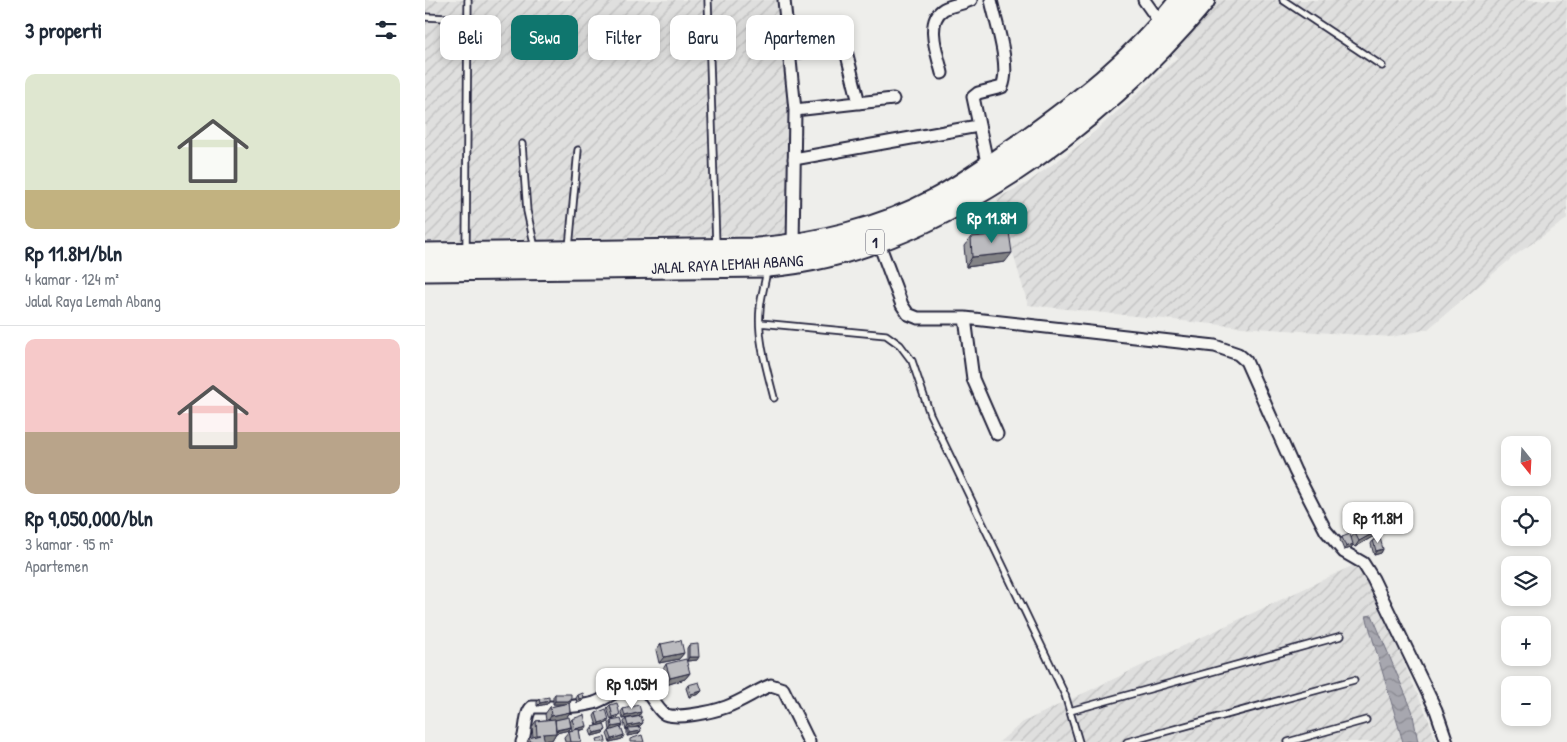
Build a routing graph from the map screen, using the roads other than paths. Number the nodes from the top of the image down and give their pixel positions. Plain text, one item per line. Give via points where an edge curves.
1 (468, 0) edge
2 (708, 0) edge
3 (784, 0) edge
4 (971, 0) edge
5 (991, 0) edge
6 (1144, 0) edge
7 (1181, 0) edge
8 (1204, 0) edge
9 (1283, 0) edge
10 (469, 15) edge
11 (785, 15) edge
12 (425, 17) edge
13 (440, 18) edge
14 (1161, 24) junction
15 (468, 60) edge
16 (790, 60) edge
17 (848, 60) edge
18 (1382, 66) dead end
19 (942, 73) dead end
20 (893, 99) dead end
21 (859, 103) junction
22 (795, 110) junction
23 (978, 126) junction
24 (522, 144) dead end
25 (578, 150) dead end
26 (794, 159) junction
27 (988, 167) junction
28 (971, 196) junction
29 (983, 236) edge
30 (878, 241) junction
31 (793, 246) junction
32 (716, 251) junction
33 (569, 252) junction
34 (537, 253) junction
35 (425, 254) edge
36 (465, 262) junction
37 (768, 266) junction
38 (425, 270) edge
39 (965, 318) junction
40 (760, 323) junction
41 (774, 398) dead end
42 (997, 434) dead end
43 (1341, 636) dead end
44 (1354, 680) dead end
45 (1070, 710) junction
46 (1365, 720) dead end
47 (522, 742) edge
48 (809, 742) edge
49 (1079, 742) edge
50 (1127, 742) edge
51 (1288, 742) edge
52 (1447, 742) edge

1 - 10 lane
2 - 32 lane
3 - 11 street
4 - 19 street via 944,9 936,20 934,36
5 - 23 street via 1005,67 1004,82 1002,86 978,92 973,97
6 - 14 street
7 - 14 highway, JALAL RAYA LEMAH ABANG / 1
8 - 28 highway, JALAL RAYA LEMAH ABANG / 1 via 1125,86 1055,142
9 - 18 lane
12 - 13 lane
14 - 27 highway, JALAL RAYA LEMAH ABANG / 1 via 1110,76
15 - 36 lane
16 - 22 street
17 - 21 street
20 - 21 street
21 - 22 street
22 - 26 street
23 - 26 street
23 - 27 street
24 - 34 lane via 527,210
25 - 33 lane
26 - 31 street
27 - 31 highway, JALAL RAYA LEMAH ABANG / 1 via 935,200 881,223
28 - 29 lane
28 - 30 highway, JALAL RAYA LEMAH ABANG / 1
30 - 37 highway, JALAL RAYA LEMAH ABANG / 1 via 799,263
30 - 39 street via 908,314 918,318
31 - 32 highway, JALAL RAYA LEMAH ABANG / 1
32 - 33 highway, JALAL RAYA LEMAH ABANG / 1
33 - 34 highway, JALAL RAYA LEMAH ABANG / 1
34 - 36 highway, JALAL RAYA LEMAH ABANG / 1
35 - 36 highway, 1
36 - 37 highway, JALAL RAYA LEMAH ABANG / 1
36 - 38 highway, 1
37 - 40 lane
39 - 42 street via 973,379
39 - 52 street via 1215,346 1238,354 1246,361 1295,471 1326,531 1344,552 1363,563 1373,579 1437,710
40 - 41 lane
40 - 45 lane via 886,335 900,345 912,361 930,414
43 - 45 lane
44 - 50 lane
45 - 49 lane
46 - 51 lane
47 - 48 street via 532,707 581,705 637,686 643,688 663,714 701,714 726,707 771,685 783,689

